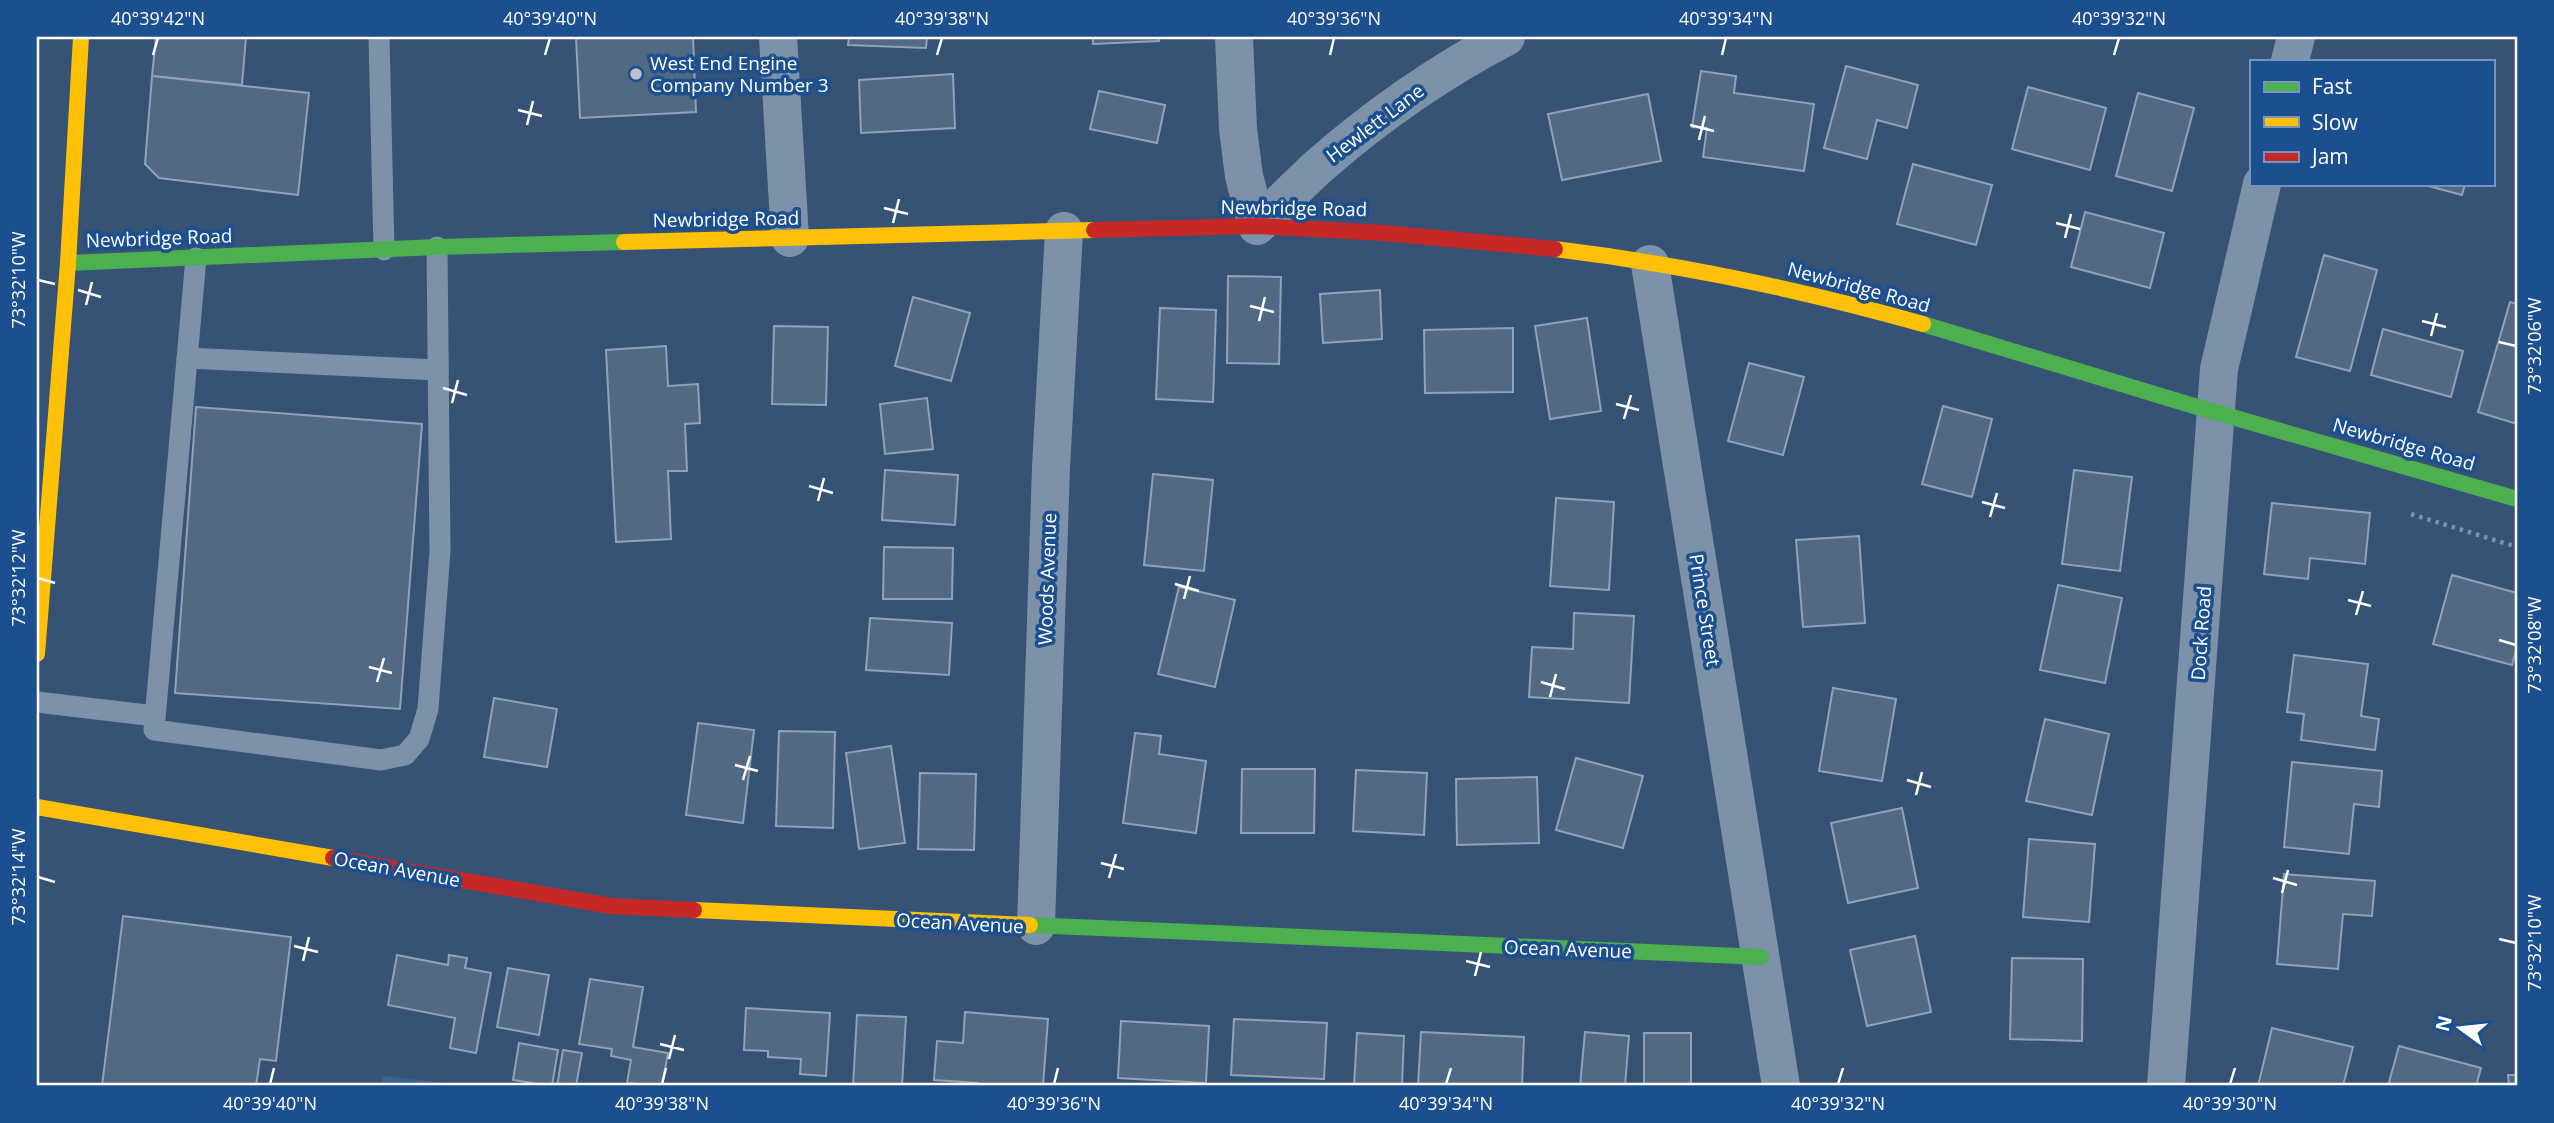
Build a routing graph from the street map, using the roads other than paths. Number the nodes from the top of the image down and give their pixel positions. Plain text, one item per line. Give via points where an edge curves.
1 (81, 37) edge
2 (379, 37) edge
3 (778, 37) edge
4 (1234, 37) edge
5 (1506, 37) edge
6 (2296, 37) edge
7 (2290, 60) edge
8 (2262, 186) edge
9 (1257, 226) junction
10 (1064, 231) junction
11 (790, 238) junction
12 (437, 247) junction
13 (384, 250) junction
14 (196, 258) junction
15 (47, 263) dead end
16 (68, 263) junction
17 (1650, 264) junction
18 (187, 358) junction
19 (37, 369) edge
20 (59, 370) junction
21 (438, 370) junction
22 (2216, 413) junction
23 (43, 486) edge
24 (2517, 499) edge
25 (38, 616) edge
26 (37, 654) edge
27 (37, 702) edge
28 (155, 716) junction
29 (37, 807) edge
30 (1035, 926) junction
31 (1761, 957) junction
32 (1781, 1086) edge
33 (2166, 1086) edge

1 - 16 street
2 - 13 lane
3 - 11 street
4 - 9 street via 1238,129
5 - 9 street, Hewlett Lane via 1459,61 1387,112 1319,166
6 - 7 street
8 - 22 street, Dock Road via 2219,369
9 - 10 street, Newbridge Road
9 - 17 street, Newbridge Road via 1487,240
10 - 11 street, Newbridge Road
10 - 30 street, Woods Avenue
11 - 12 street, Newbridge Road
12 - 13 street, Newbridge Road
12 - 21 lane
13 - 14 street, Newbridge Road
14 - 16 street, Newbridge Road
14 - 18 lane
15 - 16 street, Newbridge Road
16 - 20 street
17 - 22 street, Newbridge Road via 1761,283 1901,319
17 - 31 street, Prince Street
18 - 21 lane
18 - 28 lane
19 - 20 lane
20 - 23 street
21 - 28 lane via 439,564 428,709 419,739 405,755 381,760 154,730
22 - 24 street, Newbridge Road
22 - 33 street, Dock Road
23 - 25 street
25 - 26 street
27 - 28 lane
29 - 30 street, Ocean Avenue via 611,906
30 - 31 street, Ocean Avenue
31 - 32 street

